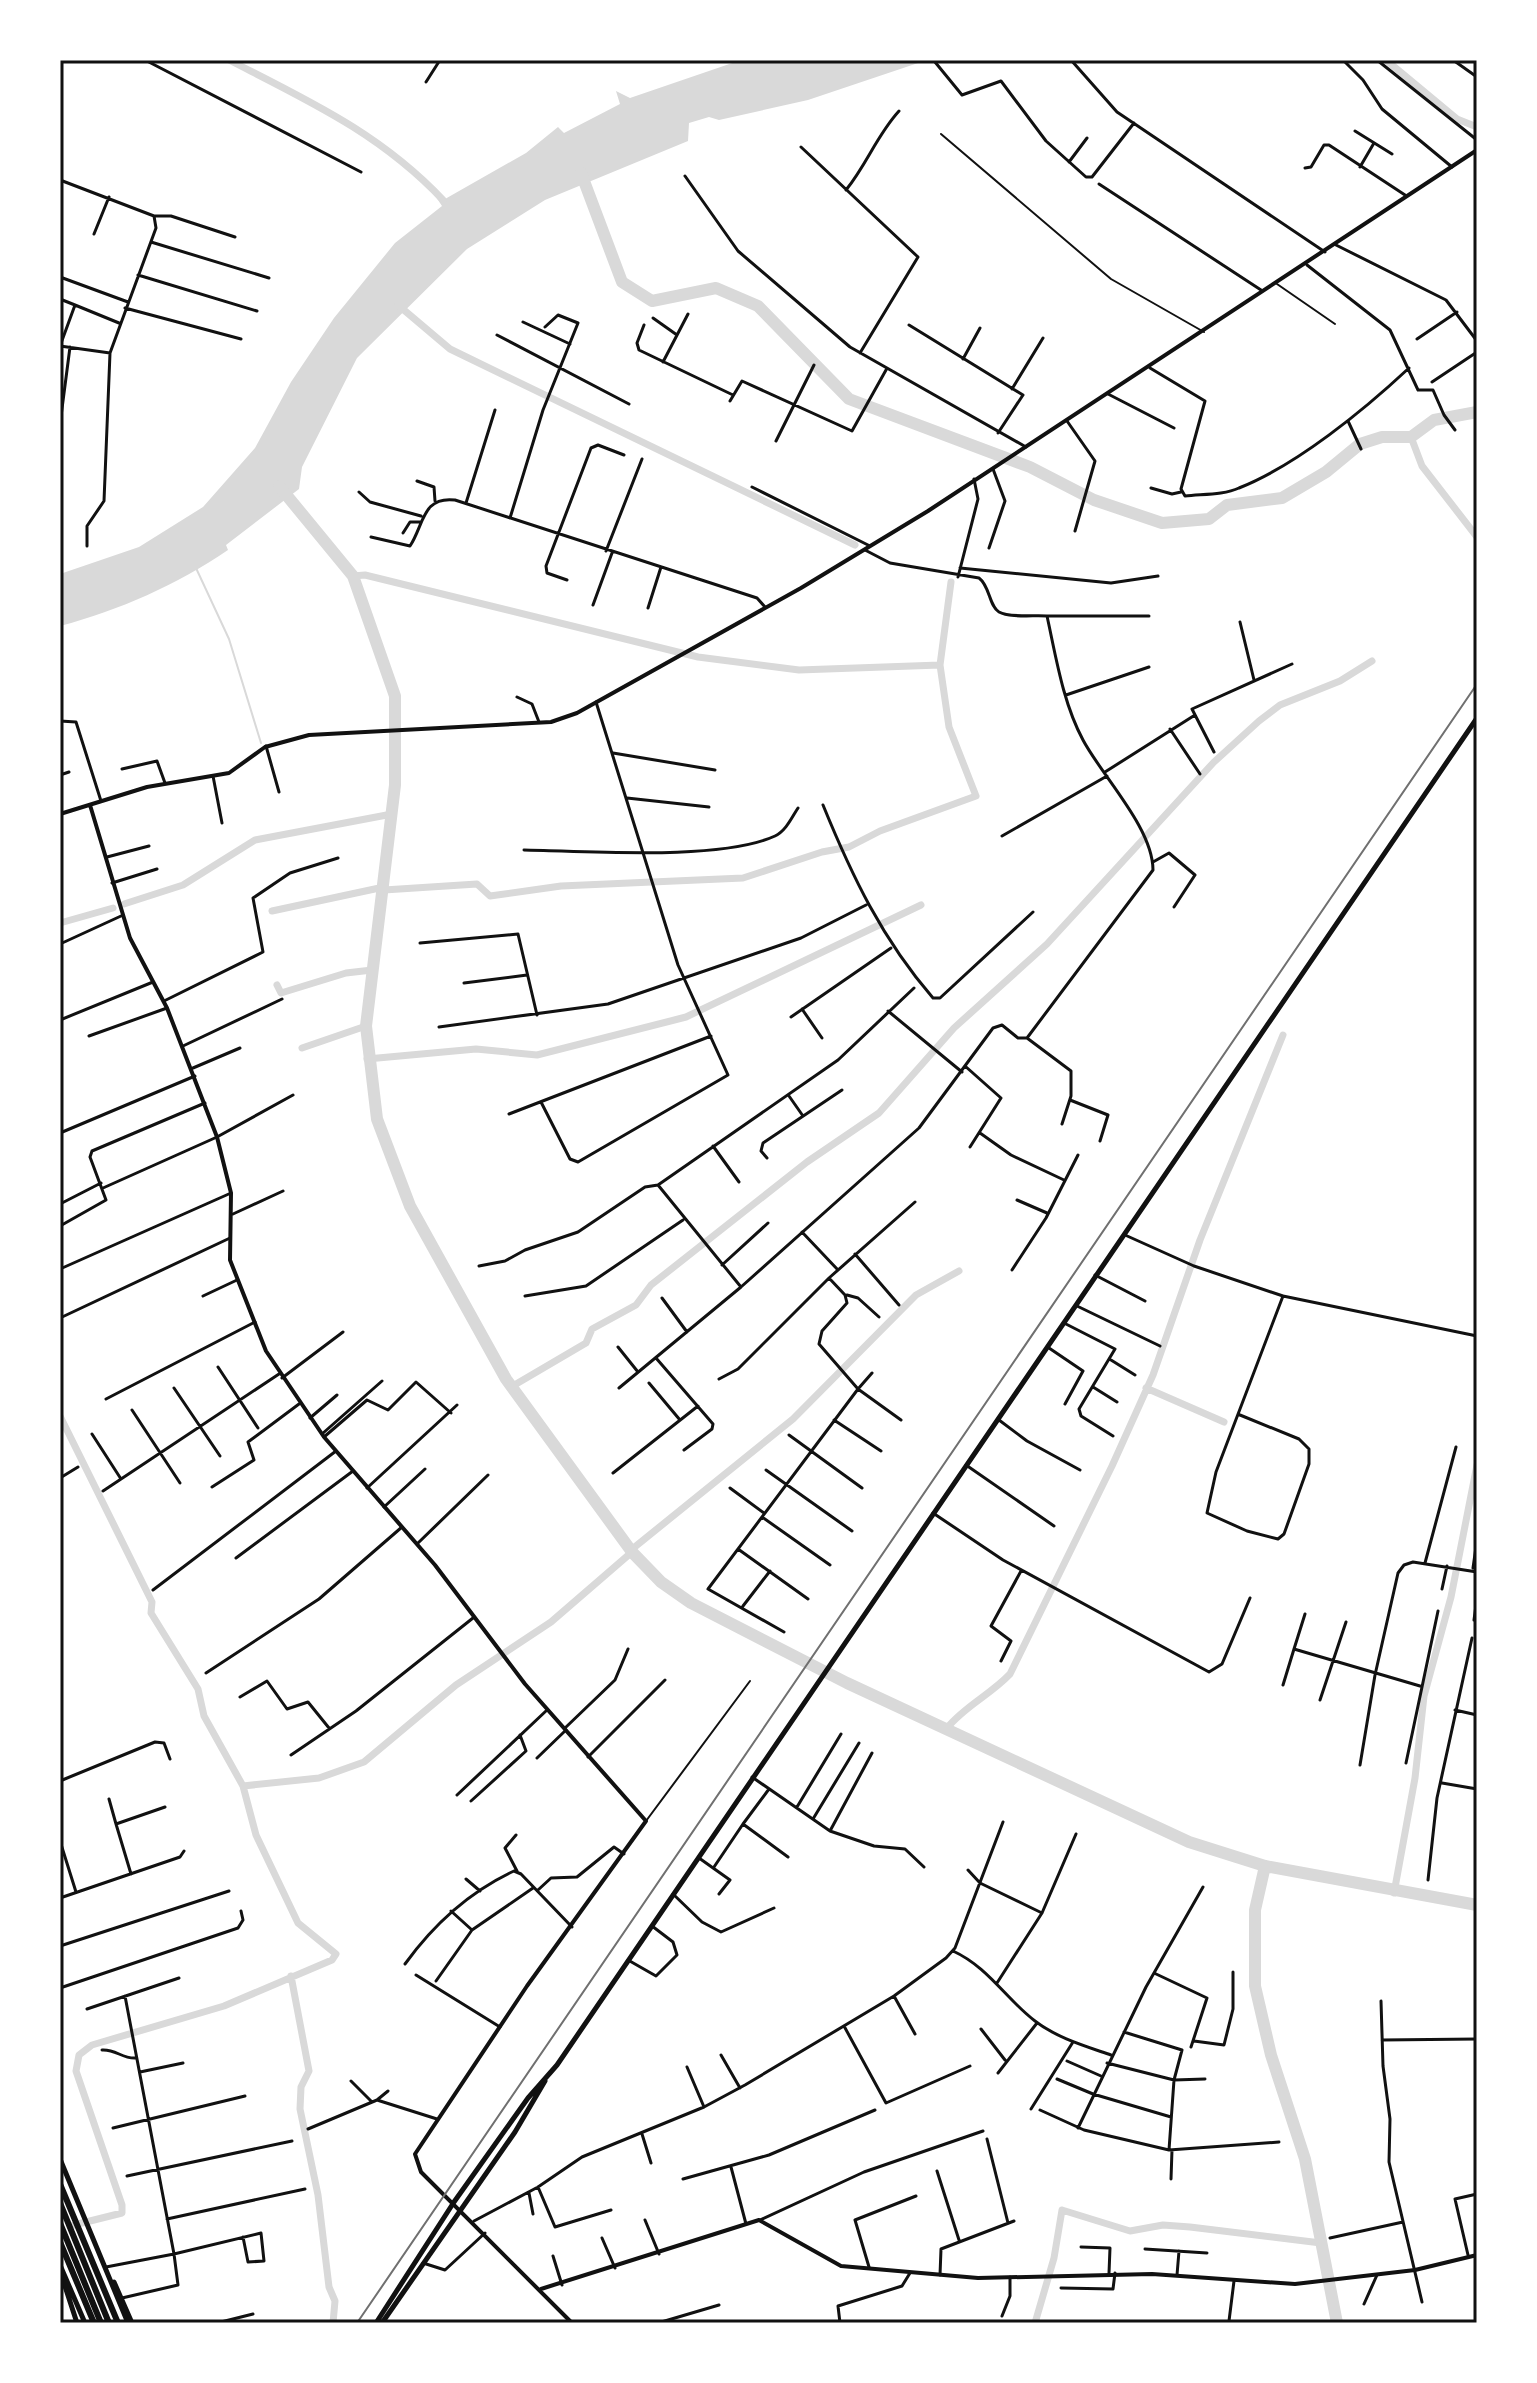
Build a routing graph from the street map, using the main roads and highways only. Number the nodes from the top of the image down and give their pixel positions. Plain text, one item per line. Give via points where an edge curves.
1 (1477, 718) edge
2 (546, 2080) junction
3 (60, 2159) edge
4 (60, 2184) edge
5 (60, 2203) edge
6 (60, 2223) edge
7 (60, 2242) edge
8 (106, 2267) junction
9 (60, 2268) edge
10 (77, 2323) edge
11 (85, 2323) edge
12 (94, 2323) edge
13 (101, 2323) edge
14 (109, 2323) edge
15 (118, 2323) edge
16 (130, 2323) edge
17 (379, 2323) edge

1 - 2 main road
2 - 17 main road via 462,2210
2 - 17 main road via 454,2202
3 - 8 main road
4 - 15 main road
5 - 14 main road
6 - 13 main road
7 - 12 main road
8 - 16 main road
8 - 16 main road
9 - 10 main road
9 - 11 main road

